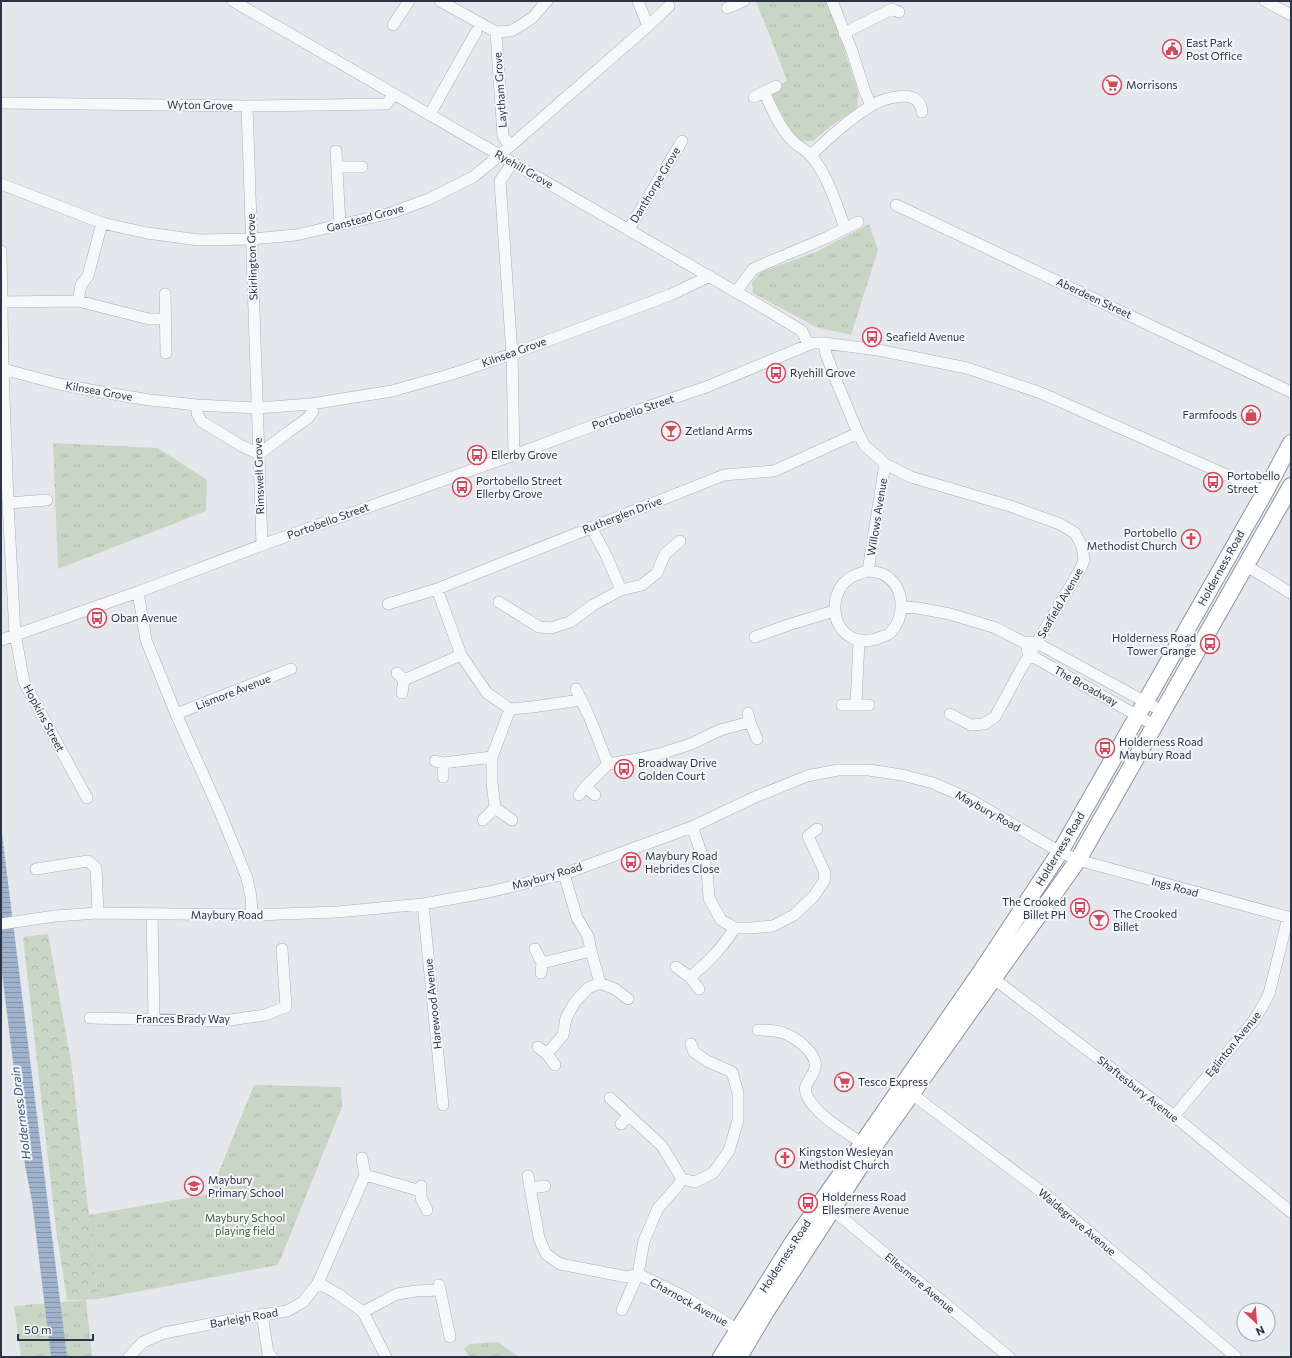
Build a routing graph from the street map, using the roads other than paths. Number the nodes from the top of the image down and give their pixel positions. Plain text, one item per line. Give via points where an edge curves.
1 (409, 1) edge
2 (440, 1) edge
3 (547, 1) edge
4 (638, 1) edge
5 (744, 1) edge
6 (832, 1) edge
7 (1265, 1) edge
8 (239, 2) edge
9 (669, 6) dead end
10 (893, 7) edge
11 (728, 9) edge
12 (1291, 15) edge
13 (393, 25) dead end
14 (648, 26) junction
15 (476, 32) dead end
16 (496, 32) junction
17 (844, 33) junction
18 (776, 86) dead end
19 (395, 95) junction
20 (1, 103) edge
21 (871, 105) junction
22 (247, 106) junction
23 (922, 112) dead end
24 (430, 114) junction
25 (682, 141) dead end
26 (510, 146) junction
27 (336, 151) dead end
28 (500, 155) junction
29 (811, 155) junction
30 (512, 162) junction
31 (337, 167) junction
32 (362, 167) dead end
33 (1, 184) edge
34 (896, 205) dead end
35 (858, 222) dead end
36 (102, 223) junction
37 (340, 225) junction
38 (845, 228) junction
39 (629, 229) junction
40 (252, 239) junction
41 (1, 251) edge
42 (710, 276) junction
43 (736, 292) junction
44 (165, 294) dead end
45 (2, 302) junction
46 (78, 302) junction
47 (164, 319) junction
48 (824, 343) junction
49 (808, 344) junction
50 (166, 353) dead end
51 (512, 354) junction
52 (3, 369) junction
53 (1291, 392) edge
54 (311, 404) junction
55 (197, 405) junction
56 (257, 408) junction
57 (858, 434) junction
58 (1291, 443) edge
59 (259, 454) junction
60 (514, 455) junction
61 (885, 464) junction
62 (1291, 486) edge
63 (1265, 492) junction
64 (47, 500) dead end
65 (8, 503) junction
66 (591, 527) junction
67 (680, 541) dead end
68 (262, 545) junction
69 (1245, 565) junction
70 (868, 571) junction
71 (437, 589) junction
72 (621, 590) junction
73 (138, 592) junction
74 (1291, 593) edge
75 (499, 602) dead end
76 (388, 604) dead end
77 (902, 607) junction
78 (834, 611) junction
79 (15, 634) junction
80 (755, 637) dead end
81 (1, 640) edge
82 (859, 641) junction
83 (1023, 642) junction
84 (1037, 643) junction
85 (461, 655) junction
86 (1030, 655) junction
87 (291, 669) dead end
88 (576, 689) dead end
89 (402, 693) dead end
90 (582, 700) junction
91 (1146, 702) junction
92 (856, 704) junction
93 (842, 705) dead end
94 (869, 705) dead end
95 (510, 709) junction
96 (176, 714) junction
97 (950, 714) dead end
98 (1138, 715) junction
99 (1158, 718) junction
100 (757, 739) dead end
101 (492, 757) junction
102 (608, 764) junction
103 (443, 777) dead end
104 (595, 795) dead end
105 (87, 798) dead end
106 (495, 808) junction
107 (483, 820) dead end
108 (512, 820) dead end
109 (692, 827) junction
110 (817, 829) dead end
111 (1060, 852) junction
112 (1078, 860) junction
113 (36, 869) dead end
114 (564, 874) junction
115 (423, 904) junction
116 (98, 913) junction
117 (152, 915) junction
118 (252, 915) junction
119 (1290, 917) edge
120 (1, 924) edge
121 (734, 928) junction
122 (282, 949) dead end
123 (535, 949) dead end
124 (591, 951) junction
125 (676, 967) dead end
126 (988, 974) junction
127 (690, 977) junction
128 (600, 983) junction
129 (699, 989) dead end
130 (625, 994) dead end
131 (90, 1018) dead end
132 (154, 1018) junction
133 (756, 1029) dead end
134 (691, 1044) dead end
135 (555, 1065) dead end
136 (912, 1094) junction
137 (610, 1098) dead end
138 (443, 1105) dead end
139 (629, 1115) junction
140 (1174, 1116) junction
141 (621, 1124) dead end
142 (862, 1144) junction
143 (362, 1158) dead end
144 (365, 1175) junction
145 (528, 1176) dead end
146 (682, 1179) junction
147 (545, 1186) dead end
148 (530, 1188) junction
149 (827, 1205) junction
150 (427, 1210) dead end
151 (1291, 1212) edge
152 (638, 1274) junction
153 (318, 1283) junction
154 (622, 1310) dead end
155 (363, 1312) junction
156 (262, 1314) junction
157 (738, 1330) junction
158 (450, 1337) dead end
159 (130, 1357) edge
160 (272, 1357) edge
161 (386, 1357) edge
162 (721, 1357) edge
163 (739, 1357) edge
164 (1009, 1357) edge
165 (1236, 1357) edge

1 - 13 street
2 - 16 street
3 - 16 street via 523,24 511,31
4 - 14 street
5 - 11 street
6 - 17 street
7 - 12 street
8 - 19 street, Ryehill Grove
9 - 14 street, Ganstead Grove
10 - 17 street
14 - 26 street, Ganstead Grove
15 - 24 street
16 - 26 street, Laytham Grove via 503,136
17 - 21 street
18 - 29 street via 759,94 774,113 784,132 796,145
19 - 22 street, Wyton Grove via 386,104
19 - 24 street, Ryehill Grove
20 - 22 street, Wyton Grove
21 - 23 street via 883,100 919,96
21 - 29 street
22 - 40 street, Skirlington Grove
24 - 28 street, Ryehill Grove
25 - 39 street, Danthorpe Grove
26 - 28 street, Ganstead Grove
27 - 31 street
28 - 30 street, Ryehill Grove
28 - 37 street, Ganstead Grove via 473,177 430,199
29 - 38 street via 830,187
30 - 39 street, Ryehill Grove
30 - 51 street via 500,181
31 - 32 street
31 - 37 street
33 - 36 street, Ganstead Grove
34 - 53 street, Aberdeen Street
35 - 38 street
36 - 40 street, Ganstead Grove via 199,240
36 - 46 street via 88,276 81,285
37 - 40 street, Ganstead Grove via 296,235
38 - 43 street via 753,269
39 - 42 street, Ryehill Grove
40 - 56 street, Skirlington Grove
41 - 45 street, Hopkins Street
42 - 43 street, Ryehill Grove
42 - 51 street, Kilnsea Grove via 670,295
43 - 49 street, Ryehill Grove via 802,331
44 - 47 street
45 - 46 street
45 - 52 street, Hopkins Street
46 - 47 street via 149,319
47 - 50 street
48 - 49 street, Portobello Street
48 - 57 street, Seafield Avenue
48 - 63 street, Portobello Street via 878,350 967,368 1041,393
49 - 60 street, Portobello Street via 706,387
51 - 54 street, Kilnsea Grove via 392,391
51 - 60 street
52 - 55 street, Kilnsea Grove via 100,392
52 - 65 street, Hopkins Street
54 - 56 street, Kilnsea Grove
54 - 59 street via 313,411 308,418
55 - 56 street, Kilnsea Grove
55 - 59 street via 201,421
56 - 59 street, Rimswell Grove
57 - 61 street, Seafield Avenue via 865,446
57 - 66 street, Rutherglen Drive via 774,471 724,475
58 - 63 highway, Holderness Road
59 - 68 street, Rimswell Grove
60 - 68 street, Portobello Street
61 - 70 street, Willows Avenue
61 - 84 street, Seafield Avenue via 911,477 1010,506 1060,524 1075,533 1082,546 1084,560
62 - 69 highway, Holderness Road
63 - 91 highway, Holderness Road
64 - 65 street
65 - 79 street, Hopkins Street
66 - 71 street, Rutherglen Drive
66 - 72 street
67 - 72 street via 665,554 657,573 642,585
68 - 73 street, Portobello Street
69 - 74 street
69 - 99 highway, Holderness Road
70 - 77 street via 883,574 893,583 900,594
70 - 78 street via 845,581 837,594
71 - 76 street, Rutherglen Drive
71 - 85 street
72 - 75 street via 593,605 570,622 551,628 539,627
73 - 79 street, Portobello Street
73 - 96 street via 146,640
77 - 82 street via 899,621 890,633 875,640
77 - 83 street, The Broadway via 950,614 996,628
78 - 80 street
78 - 82 street via 840,628 846,635
79 - 81 street, Portobello Street
79 - 105 street, Hopkins Street via 24,682
82 - 92 street
83 - 84 street, The Broadway
83 - 86 street
84 - 86 street, Seafield Avenue
84 - 91 street, The Broadway
85 - 89 street via 401,676
85 - 95 street via 487,693
86 - 97 street, Seafield Avenue via 995,717 984,724 971,725 960,722
86 - 98 street, The Broadway
87 - 96 street, Lismore Avenue
88 - 90 street
90 - 95 street
90 - 102 street
91 - 98 highway, Holderness Road
91 - 99 street, The Broadway
92 - 93 street
92 - 94 street
95 - 101 street
96 - 118 street via 248,878
98 - 99 street, The Broadway
98 - 111 highway, Holderness Road
99 - 112 highway, Holderness Road
100 - 102 street via 749,717 691,744
101 - 103 street via 439,762
101 - 106 street
102 - 104 street via 582,791
106 - 107 street
106 - 108 street
109 - 111 street, Maybury Road via 807,776 838,770 869,770 933,783 971,800
109 - 114 street, Maybury Road
109 - 121 street via 707,869 709,898 721,920
110 - 121 street via 808,836 824,873 824,881 814,896 794,916 773,926
111 - 112 street, Ings Road
111 - 126 highway, Holderness Road
112 - 119 street, Ings Road
112 - 126 highway, Holderness Road
113 - 116 street via 88,861 96,868
114 - 115 street, Maybury Road
114 - 124 street via 577,918 588,936
115 - 118 street, Maybury Road via 337,912
115 - 138 street, Harewood Avenue
116 - 117 street, Maybury Road
116 - 120 street, Maybury Road
117 - 118 street, Maybury Road
117 - 132 street
119 - 140 street, Eglinton Avenue via 1269,994 1261,1009
121 - 127 street via 723,946
122 - 132 street, Frances Brady Way via 286,1008 265,1015 223,1021
123 - 124 street via 542,968
124 - 128 street
125 - 127 street
126 - 136 highway, Holderness Road
126 - 140 street, Shaftesbury Avenue
126 - 142 highway, Holderness Road
127 - 129 street
128 - 130 street
128 - 135 street via 588,988 575,1002 566,1018 563,1036 543,1051
131 - 132 street, Frances Brady Way
133 - 142 street via 787,1034 804,1046 815,1061 814,1071 805,1088 811,1103
134 - 146 street via 694,1052 707,1061 732,1072 738,1093 738,1120 729,1150 713,1173 695,1182
136 - 149 highway, Holderness Road via 865,1159
136 - 165 street, Waldegrave Avenue via 1047,1196
137 - 139 street
139 - 141 street
139 - 146 street via 662,1146
140 - 151 street, Shaftesbury Avenue
142 - 149 highway, Holderness Road
143 - 144 street
144 - 150 street via 421,1188 421,1198
144 - 153 street, Barleigh Road
145 - 148 street, Charnock Avenue
146 - 152 street via 658,1208 644,1241
147 - 148 street
148 - 152 street, Charnock Avenue via 539,1238 546,1254 560,1264 628,1277
149 - 157 highway, Holderness Road via 793,1242
149 - 163 highway, Holderness Road
149 - 164 street, Ellesmere Avenue
152 - 154 street
152 - 157 street, Charnock Avenue via 685,1297
153 - 155 street
153 - 156 street, Barleigh Road via 303,1302 287,1311
155 - 158 street via 396,1294 439,1287
155 - 161 street
156 - 159 street, Barleigh Road via 164,1333 143,1342
156 - 160 street via 268,1352
157 - 162 highway, Holderness Road

